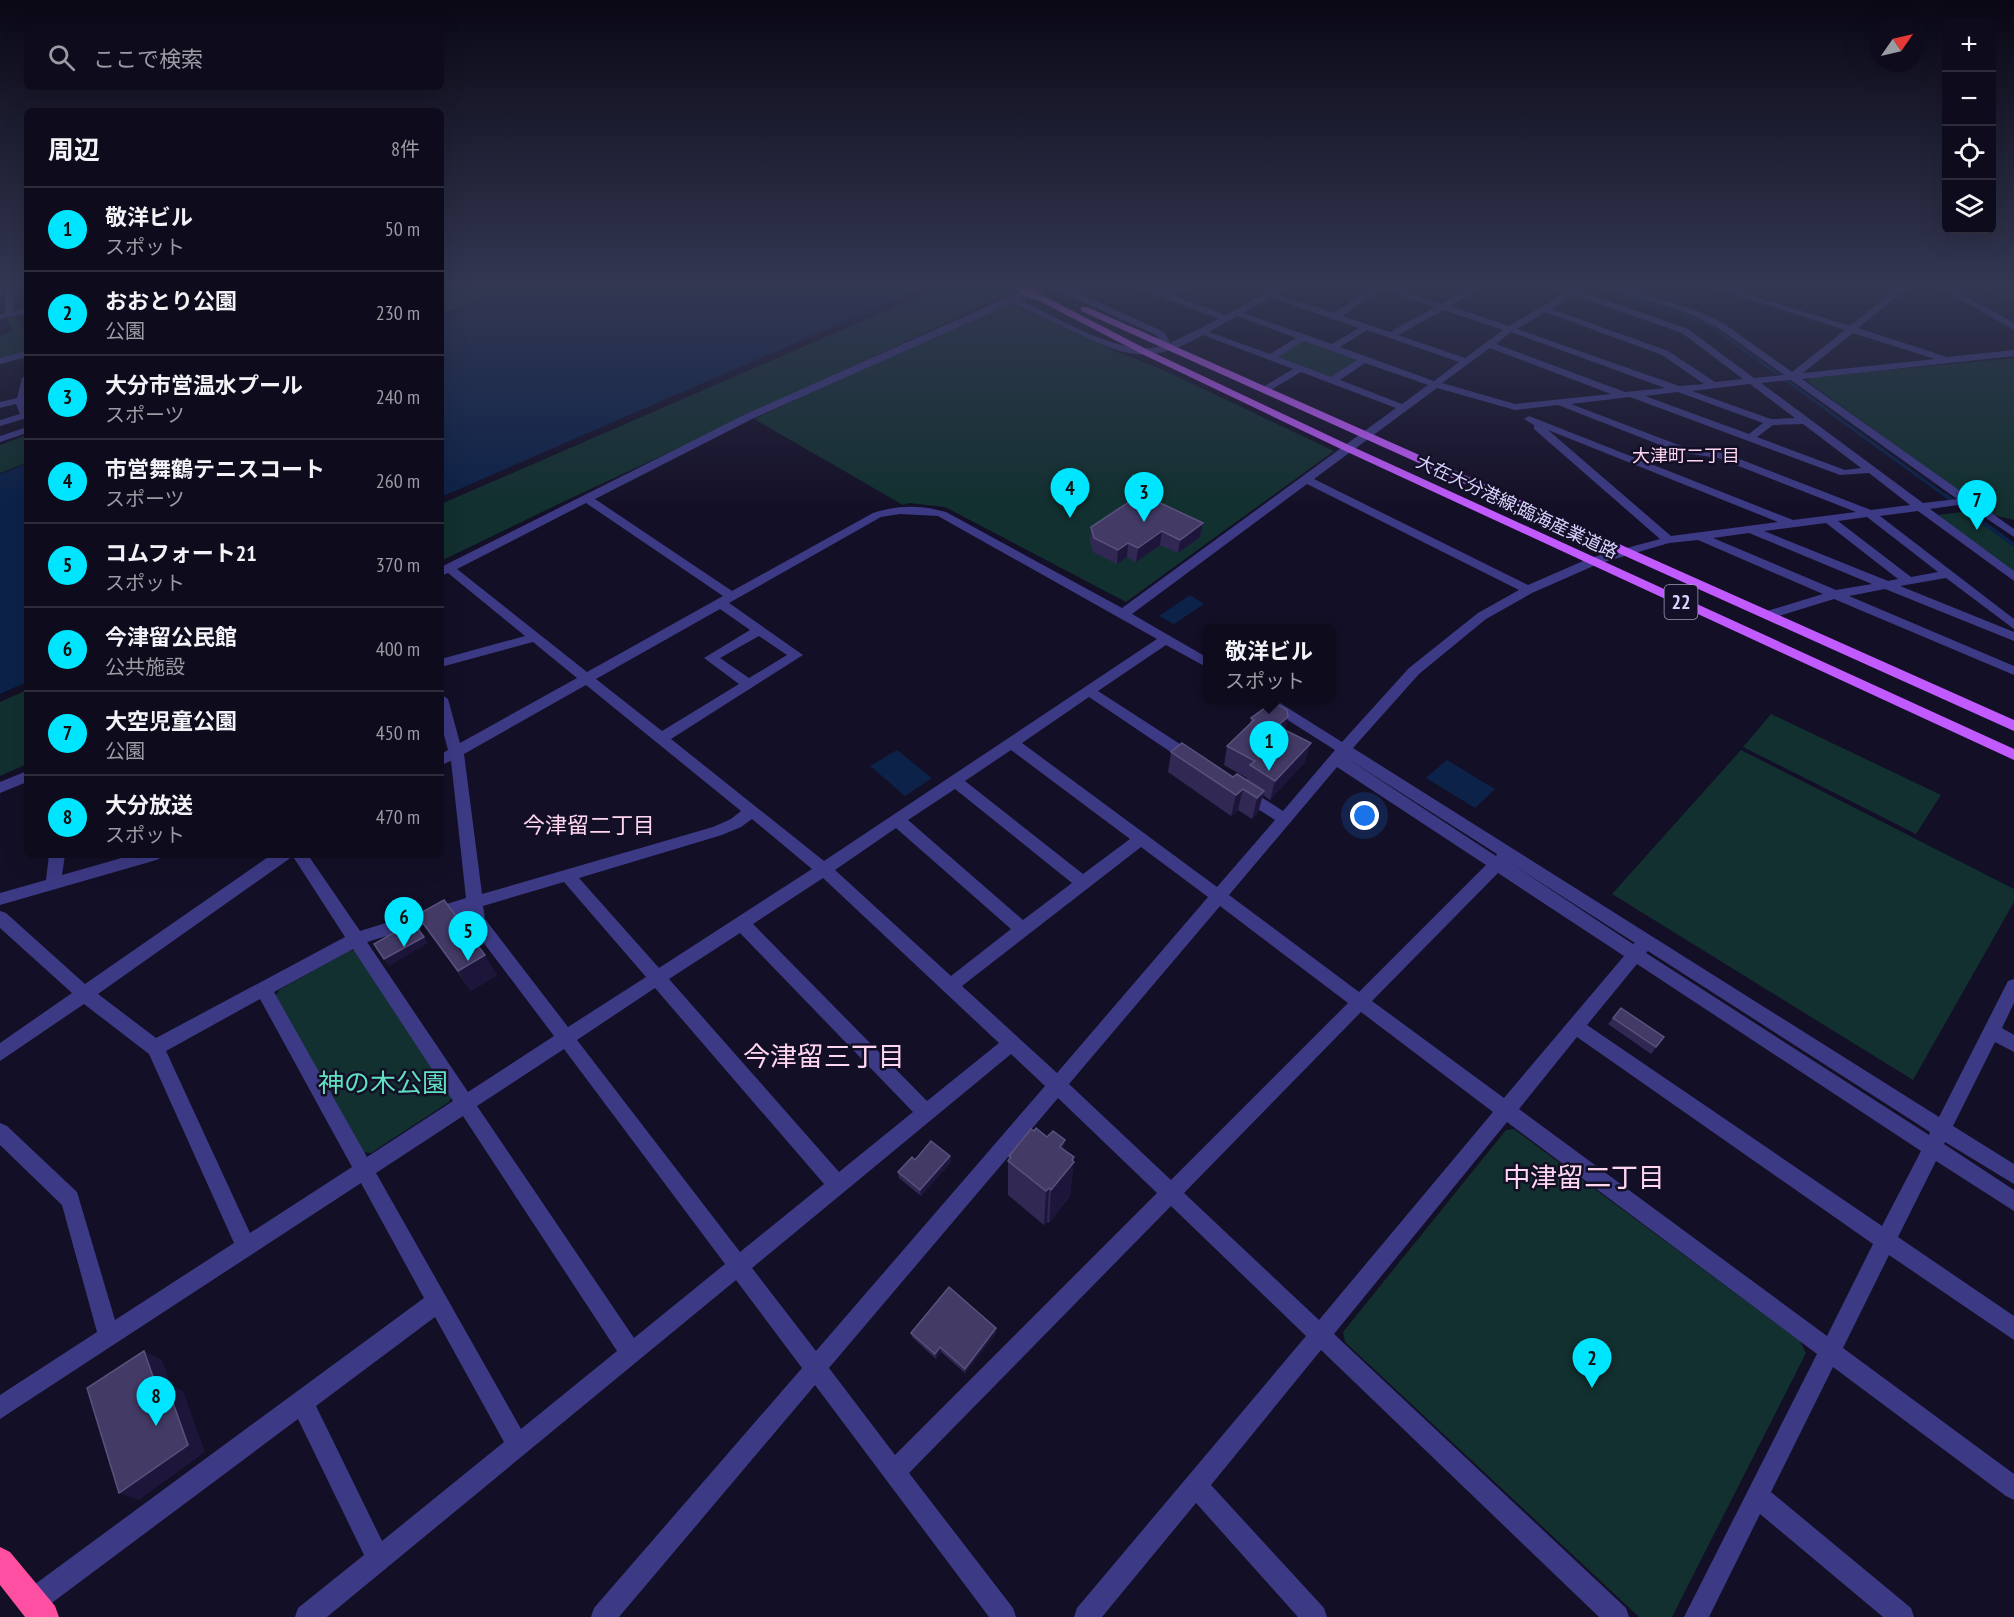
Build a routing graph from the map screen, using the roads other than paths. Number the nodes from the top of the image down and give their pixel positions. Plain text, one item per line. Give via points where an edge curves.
1 (878, 358) edge
2 (1159, 358) edge
3 (1193, 358) edge
4 (1271, 358) edge
5 (1457, 358) edge
6 (1469, 358) edge
7 (1528, 358) edge
8 (1593, 358) edge
9 (1674, 358) edge
10 (1721, 358) edge
11 (1761, 358) edge
12 (1811, 358) edge
13 (1945, 358) edge
14 (1964, 358) edge
15 (1364, 359) joint
16 (1950, 360) junction
17 (1465, 361) junction
18 (1300, 369) junction
19 (1786, 377) junction
20 (1332, 381) junction
21 (1752, 381) junction
22 (1434, 384) junction
23 (1712, 386) junction
24 (1266, 389) junction
25 (1679, 389) junction
26 (1628, 395) junction
27 (24, 400) edge
28 (1558, 402) junction
29 (0, 405) edge
30 (1402, 407) junction
31 (1515, 407) junction
32 (24, 416) edge
33 (1528, 419) junction
34 (1804, 421) junction
35 (1770, 422) junction
36 (0, 423) edge
37 (24, 431) edge
38 (1366, 434) junction
39 (1750, 438) junction
40 (0, 439) edge
41 (1347, 448) junction
42 (1870, 470) junction
43 (1306, 479) junction
44 (586, 498) junction
45 (1966, 501) junction
46 (1920, 507) junction
47 (1869, 513) junction
48 (1827, 518) junction
49 (1790, 523) junction
50 (1747, 528) junction
51 (2014, 534) edge
52 (1699, 536) junction
53 (1668, 540) junction
54 (1628, 552) junction
55 (1594, 561) junction
56 (445, 570) edge
57 (1948, 574) junction
58 (2014, 577) edge
59 (1907, 580) junction
60 (1885, 584) junction
61 (1528, 590) junction
62 (1836, 594) junction
63 (726, 600) junction
64 (1123, 614) junction
65 (1768, 615) junction
66 (2014, 625) edge
67 (759, 630) junction
68 (535, 637) junction
69 (2014, 637) edge
70 (1167, 639) junction
71 (1203, 661) edge
72 (444, 662) edge
73 (2014, 671) edge
74 (587, 678) junction
75 (749, 685) junction
76 (1089, 691) junction
77 (1268, 702) edge
78 (444, 723) edge
79 (2014, 726) edge
80 (662, 738) junction
81 (1012, 742) junction
82 (1340, 754) junction
83 (2014, 755) edge
84 (448, 756) edge
85 (1206, 768) edge
86 (24, 777) edge
87 (955, 781) junction
88 (1234, 787) edge
89 (0, 788) edge
90 (752, 811) junction
91 (1284, 819) junction
92 (897, 820) junction
93 (1141, 838) junction
94 (57, 858) edge
95 (143, 858) edge
96 (279, 858) edge
97 (302, 858) edge
98 (1503, 859) junction
99 (824, 869) junction
100 (568, 876) junction
101 (1083, 883) junction
102 (53, 884) junction
103 (1219, 896) junction
104 (0, 899) edge
105 (475, 904) junction
106 (0, 918) edge
107 (741, 923) junction
108 (1023, 930) junction
109 (356, 939) junction
110 (1641, 947) junction
111 (656, 979) junction
112 (950, 986) junction
113 (2014, 986) edge
114 (264, 990) junction
115 (85, 994) junction
116 (1361, 1002) junction
117 (1575, 1026) junction
118 (1991, 1031) junction
119 (565, 1038) junction
120 (1012, 1043) junction
121 (2014, 1044) edge
122 (155, 1048) junction
123 (0, 1053) edge
124 (1057, 1085) junction
125 (465, 1104) junction
126 (1506, 1110) junction
127 (926, 1113) junction
128 (0, 1132) edge
129 (1938, 1139) junction
130 (364, 1170) junction
131 (2014, 1175) edge
132 (838, 1185) junction
133 (1171, 1193) junction
134 (2014, 1201) edge
135 (1887, 1240) junction
136 (246, 1247) junction
137 (738, 1267) junction
138 (437, 1302) junction
139 (2014, 1329) edge
140 (1320, 1334) junction
141 (109, 1336) junction
142 (1830, 1351) junction
143 (631, 1353) junction
144 (815, 1368) junction
145 (302, 1402) junction
146 (0, 1408) edge
147 (518, 1446) junction
148 (894, 1472) junction
149 (1195, 1485) junction
150 (2014, 1488) edge
151 (1757, 1496) junction
152 (378, 1559) junction
153 (0, 1562) edge
154 (38, 1609) edge
155 (307, 1617) edge
156 (603, 1617) edge
157 (1004, 1617) edge
158 (1086, 1617) edge
159 (1315, 1617) edge
160 (1617, 1617) edge
161 (1696, 1617) edge
162 (1902, 1617) edge

1 - 44 street via 748,417
2 - 41 main road, 大在大分港線;臨海産業道路 / 22
3 - 24 main road, 大在大分港線;臨海産業道路 / 22
4 - 18 street
5 - 17 street
6 - 17 street
7 - 26 street
8 - 25 street
9 - 23 street
10 - 21 street
11 - 19 street
12 - 19 street
13 - 16 street
14 - 16 street
15 - 20 street
15 - 22 street
16 - 19 street
17 - 22 street
18 - 20 street
18 - 24 street
19 - 21 street
19 - 45 street
20 - 30 street
21 - 23 street
21 - 34 street
22 - 30 street
22 - 31 street
23 - 25 street
24 - 38 main road, 大在大分港線;臨海産業道路 / 22
25 - 26 street
25 - 35 street
26 - 28 street
26 - 39 street
27 - 29 street
28 - 31 street
28 - 47 street via 1682,450 1720,455
30 - 38 street
31 - 33 street
32 - 36 street
33 - 49 street
33 - 53 street
34 - 35 street
34 - 42 street
35 - 39 street
37 - 40 street
38 - 41 street
38 - 54 main road, 大在大分港線;臨海産業道路 / 22
39 - 42 street via 1844,473
41 - 43 street
41 - 55 main road, 大在大分港線;臨海産業道路 / 22
42 - 46 street
43 - 61 street
43 - 64 street
44 - 56 street
44 - 63 street
45 - 46 street
45 - 51 street
46 - 47 street
46 - 58 street
47 - 48 street
47 - 57 street
48 - 49 street
48 - 59 street
49 - 50 street
50 - 52 street
50 - 60 street
52 - 53 street
52 - 62 street
53 - 54 street
54 - 55 street
54 - 65 main road, 大在大分港線;臨海産業道路 / 22
55 - 61 street
55 - 83 main road, 大在大分港線;臨海産業道路 / 22
56 - 68 street
57 - 59 street
57 - 66 street
59 - 60 street
60 - 62 street
60 - 69 street
61 - 82 street via 1482,616 1414,671
62 - 65 street
62 - 73 street
63 - 64 street via 877,515 930,512 942,514
63 - 67 street
63 - 74 street
64 - 70 street
65 - 79 main road, 大在大分港線;臨海産業道路 / 22
67 - 75 street via 796,655
67 - 75 street via 711,658
68 - 72 street
68 - 74 street
70 - 71 street
70 - 76 street
74 - 80 street
74 - 84 street
75 - 80 street
76 - 81 street
76 - 85 street
77 - 82 street
78 - 84 street
80 - 90 street
81 - 87 street
81 - 93 street
82 - 91 street
82 - 98 street
84 - 105 street via 459,763
86 - 89 street
87 - 92 street
87 - 101 street
88 - 91 street
90 - 99 street
90 - 100 street via 717,831
91 - 103 street
92 - 99 street
92 - 108 street
93 - 101 street
93 - 103 street
94 - 102 street
95 - 102 street
96 - 115 street
97 - 109 street
98 - 110 street
98 - 116 street
99 - 107 street
99 - 112 street
100 - 105 street
100 - 111 street
101 - 108 street
102 - 104 street
103 - 116 street
103 - 124 street
105 - 109 street
105 - 119 street via 477,921
106 - 115 street
107 - 111 street
107 - 127 street
108 - 112 street
109 - 114 street
109 - 125 street
110 - 117 street
110 - 129 street
111 - 119 street
111 - 132 street
112 - 120 street
113 - 118 street
114 - 122 street
114 - 130 street
115 - 122 street
115 - 123 street
116 - 126 street
116 - 133 street
117 - 126 street
117 - 135 street
118 - 121 street
118 - 129 street
119 - 125 street
119 - 137 street
120 - 124 street
120 - 127 street
122 - 136 street
124 - 133 street
124 - 144 street
125 - 130 street
125 - 143 street
126 - 140 street
126 - 142 street
127 - 132 street
128 - 141 street via 70,1199
129 - 131 street
129 - 134 street
129 - 135 street
130 - 136 street
130 - 138 street
132 - 137 street
133 - 140 street
133 - 148 street
135 - 139 street
135 - 142 street
136 - 141 street
137 - 143 street
137 - 144 street
138 - 145 street
138 - 147 street
140 - 149 street
140 - 160 street
141 - 146 street
142 - 150 street
142 - 151 street
143 - 147 street
144 - 148 street
144 - 156 street
145 - 152 street
145 - 154 street
147 - 152 street
148 - 157 street
149 - 158 street
149 - 159 street
151 - 161 street
151 - 162 street
152 - 155 street
153 - 154 highway

